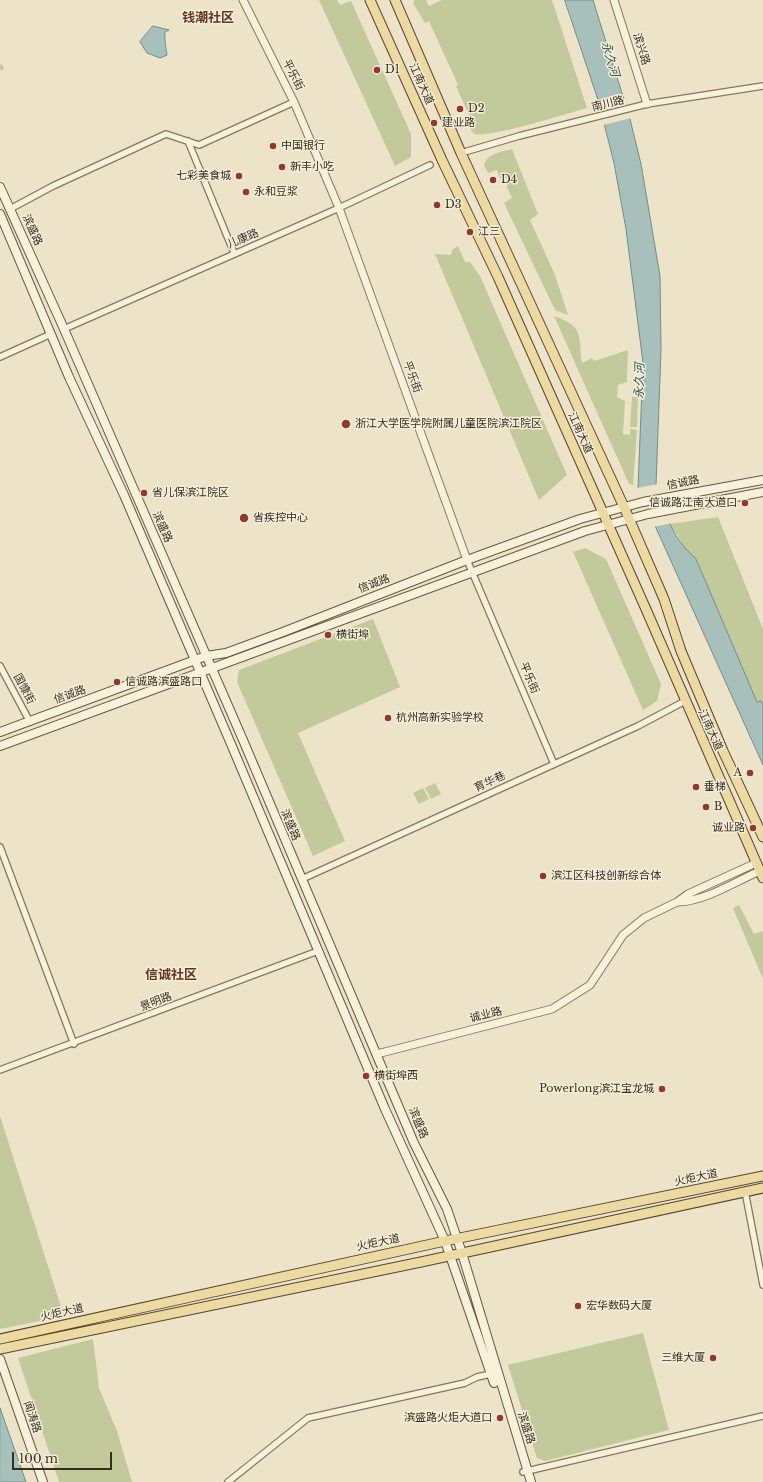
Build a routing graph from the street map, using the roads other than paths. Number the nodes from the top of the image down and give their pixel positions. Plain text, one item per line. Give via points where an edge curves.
1 (243, 0) edge
2 (370, 0) edge
3 (395, 0) edge
4 (614, 0) edge
5 (763, 86) edge
6 (294, 102) junction
7 (647, 104) junction
8 (188, 141) junction
9 (461, 153) junction
10 (430, 165) dead end
11 (0, 187) edge
12 (339, 208) junction
13 (10, 209) junction
14 (0, 214) edge
15 (234, 253) junction
16 (64, 329) junction
17 (51, 334) junction
18 (0, 357) edge
19 (763, 480) edge
20 (763, 492) edge
21 (624, 507) junction
22 (602, 513) junction
23 (629, 519) junction
24 (608, 525) junction
25 (467, 560) junction
26 (473, 573) junction
27 (206, 656) junction
28 (194, 661) junction
29 (0, 666) edge
30 (211, 668) junction
31 (200, 673) junction
32 (685, 702) junction
33 (30, 722) junction
34 (0, 732) edge
35 (0, 746) edge
36 (554, 764) junction
37 (760, 826) edge
38 (763, 837) edge
39 (0, 847) edge
40 (760, 871) edge
41 (302, 879) junction
42 (318, 951) junction
43 (74, 1044) junction
44 (377, 1054) junction
45 (0, 1070) edge
46 (763, 1176) edge
47 (763, 1188) edge
48 (745, 1192) junction
49 (458, 1239) junction
50 (445, 1241) junction
51 (462, 1254) junction
52 (451, 1256) junction
53 (763, 1285) edge
54 (0, 1339) edge
55 (0, 1348) edge
56 (0, 1359) edge
57 (491, 1374) junction
58 (763, 1416) edge
59 (526, 1472) junction
60 (44, 1482) edge
61 (228, 1482) edge
62 (526, 1482) edge
63 (531, 1482) edge

1 - 6 street, 平乐街
2 - 22 main road, 江南大道 via 498,277
3 - 9 main road, 江南大道
4 - 7 street, 滨兴路
5 - 7 street, 南川路
6 - 8 street via 199,145
6 - 12 street, 平乐街
7 - 9 street, 南川路
8 - 13 street via 166,134 53,186
8 - 15 street
9 - 21 main road, 江南大道
10 - 12 street, 儿康路
11 - 13 main road, 滨盛路
12 - 15 street, 儿康路
12 - 25 street, 平乐街
13 - 16 main road, 滨盛路
14 - 17 main road, 滨盛路
15 - 16 street, 儿康路
16 - 27 main road, 滨盛路
17 - 18 street
17 - 28 main road, 滨盛路 via 124,495
19 - 21 main road, 信诚路
20 - 23 main road
21 - 22 main road, 信诚路
21 - 23 main road, 江南大道
22 - 24 main road, 江南大道
22 - 25 main road, 信诚路
23 - 24 main road
23 - 37 main road, 江南大道 via 664,599 684,658 723,751
24 - 26 main road via 585,531
24 - 32 main road, 江南大道
25 - 26 street, 平乐街
25 - 27 main road, 信诚路 via 226,653
26 - 30 main road
26 - 36 street, 平乐街
27 - 28 main road, 信诚路
27 - 30 main road, 滨盛路
28 - 31 main road, 滨盛路
28 - 33 main road, 信诚路
29 - 33 street, 国慷街
30 - 31 main road
30 - 41 main road, 滨盛路
31 - 35 main road
31 - 42 main road, 滨盛路
32 - 36 street, 育华巷
32 - 40 main road, 江南大道
33 - 34 main road, 信诚路
36 - 41 street, 育华巷
37 - 38 main road, 江南大道
39 - 43 street
40 - 44 street, 诚业路 via 688,894 644,918 623,935 590,985 552,1010
41 - 44 main road, 滨盛路
42 - 43 street, 景明路
42 - 50 main road, 滨盛路 via 385,1109
43 - 45 street, 景明路
44 - 49 main road, 滨盛路
46 - 49 main road, 火炬大道
47 - 48 main road, 火炬大道
48 - 51 main road, 火炬大道
48 - 53 street
49 - 50 main road, 火炬大道
49 - 51 main road, 滨盛路
50 - 52 main road, 滨盛路
50 - 54 main road, 火炬大道
51 - 52 main road, 火炬大道
51 - 59 main road, 滨盛路
52 - 55 main road, 火炬大道
52 - 57 main road, 滨盛路
56 - 60 main road, 闻涛路
57 - 59 main road, 滨盛路
57 - 61 street via 465,1383 308,1418
58 - 59 street
59 - 62 main road, 滨盛路
59 - 63 main road, 滨盛路

